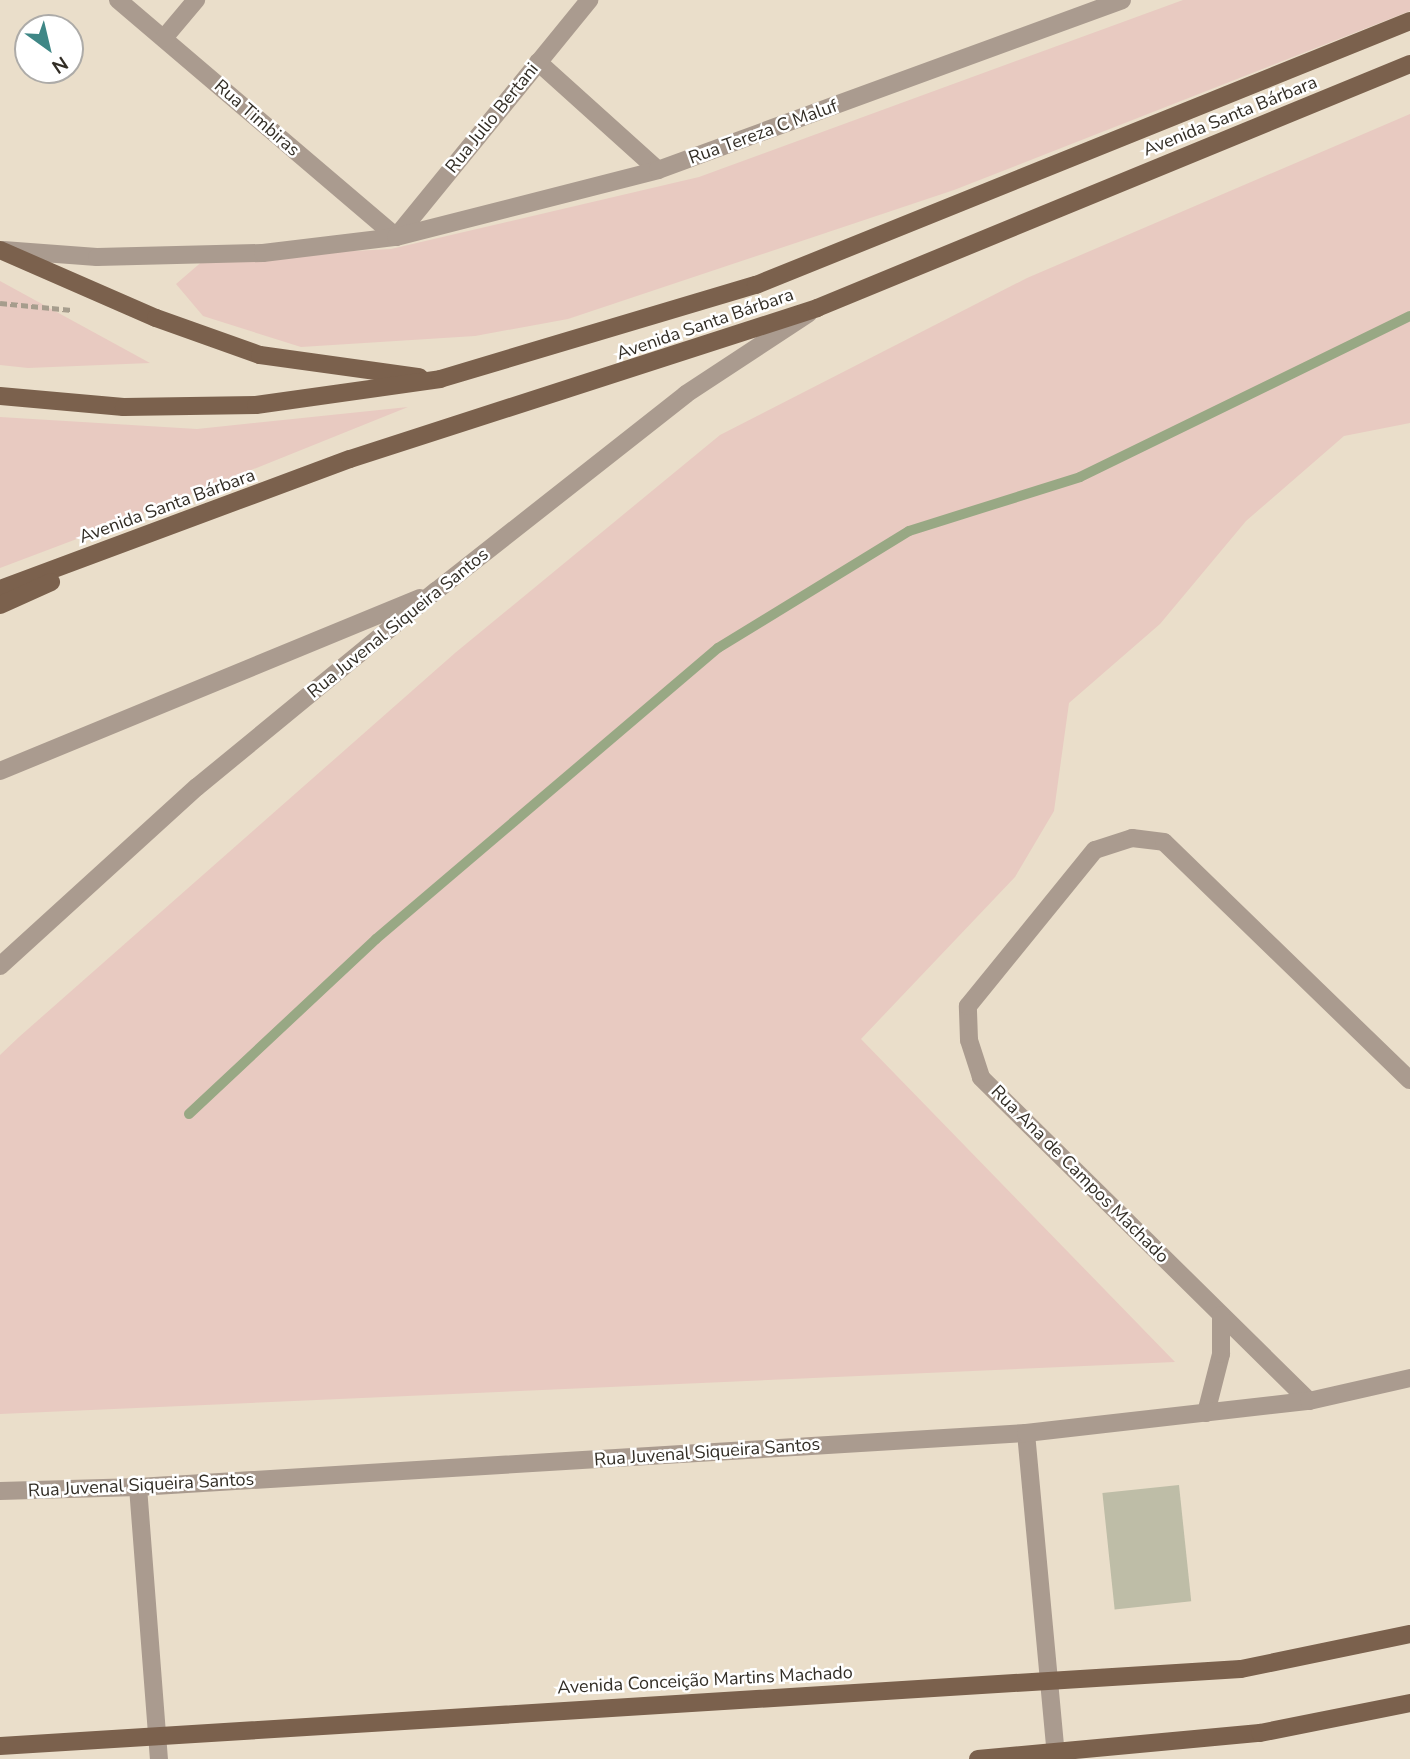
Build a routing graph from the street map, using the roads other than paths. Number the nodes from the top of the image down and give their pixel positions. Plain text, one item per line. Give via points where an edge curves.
1 (118, 0) edge
2 (196, 0) edge
3 (589, 0) edge
4 (1122, 0) edge
5 (1079, 8) edge
6 (1410, 21) edge
7 (164, 38) junction
8 (538, 62) junction
9 (1410, 64) edge
10 (658, 170) junction
11 (396, 237) junction
12 (0, 250) edge
13 (817, 308) junction
14 (440, 379) junction
15 (0, 396) edge
16 (152, 536) junction
17 (0, 589) edge
18 (436, 591) junction
19 (0, 605) edge
20 (0, 771) edge
21 (0, 966) edge
22 (1410, 1080) edge
23 (1221, 1315) junction
24 (1410, 1378) edge
25 (1309, 1401) junction
26 (1206, 1413) junction
27 (1026, 1433) junction
28 (138, 1487) junction
29 (0, 1491) edge
30 (1410, 1634) edge
31 (1049, 1680) junction
32 (1410, 1703) edge
33 (157, 1734) junction
34 (0, 1746) edge
35 (1056, 1756) edge
36 (159, 1759) edge
37 (978, 1759) edge

1 - 7 street, Rua Timbiras
2 - 7 street
3 - 8 street, Rua Julio Bertani
4 - 5 street, Rua Tereza C Maluf
5 - 10 street, Rua Tereza C Maluf
6 - 14 main road, Avenida Santa Bárbara via 756,285
7 - 11 street, Rua Timbiras
8 - 10 street
8 - 11 street, Rua Julio Bertani
9 - 13 main road, Avenida Santa Bárbara
10 - 11 street, Rua Tereza C Maluf
11 - 12 street, Rua Tereza C Maluf via 263,253 97,257
12 - 14 main road via 156,318 260,355
13 - 16 main road, Avenida Santa Bárbara via 350,458
13 - 18 street, Rua Juvenal Siqueira Santos via 686,394
14 - 15 main road, Avenida Santa Bárbara via 303,401 233,406 124,407
16 - 17 main road, Avenida Santa Bárbara
16 - 19 main road
18 - 20 street
18 - 21 street, Rua Juvenal Siqueira Santos via 197,787
22 - 23 street, Rua Ana de Campos Machado via 1164,842 1132,838 1095,850 968,1006 969,1040 981,1077
23 - 25 street, Rua Ana de Campos Machado
23 - 26 street via 1221,1354
24 - 25 street, Rua Juvenal Siqueira Santos
25 - 26 street, Rua Juvenal Siqueira Santos
26 - 27 street, Rua Juvenal Siqueira Santos
27 - 28 street, Rua Juvenal Siqueira Santos
27 - 31 street
28 - 29 street, Rua Juvenal Siqueira Santos
28 - 33 street
30 - 31 main road, Avenida Conceição Martins Machado via 1241,1669
31 - 33 main road, Avenida Conceição Martins Machado
31 - 35 street
32 - 35 main road via 1260,1733
33 - 34 main road, Avenida Conceição Martins Machado
33 - 36 street
35 - 37 main road

